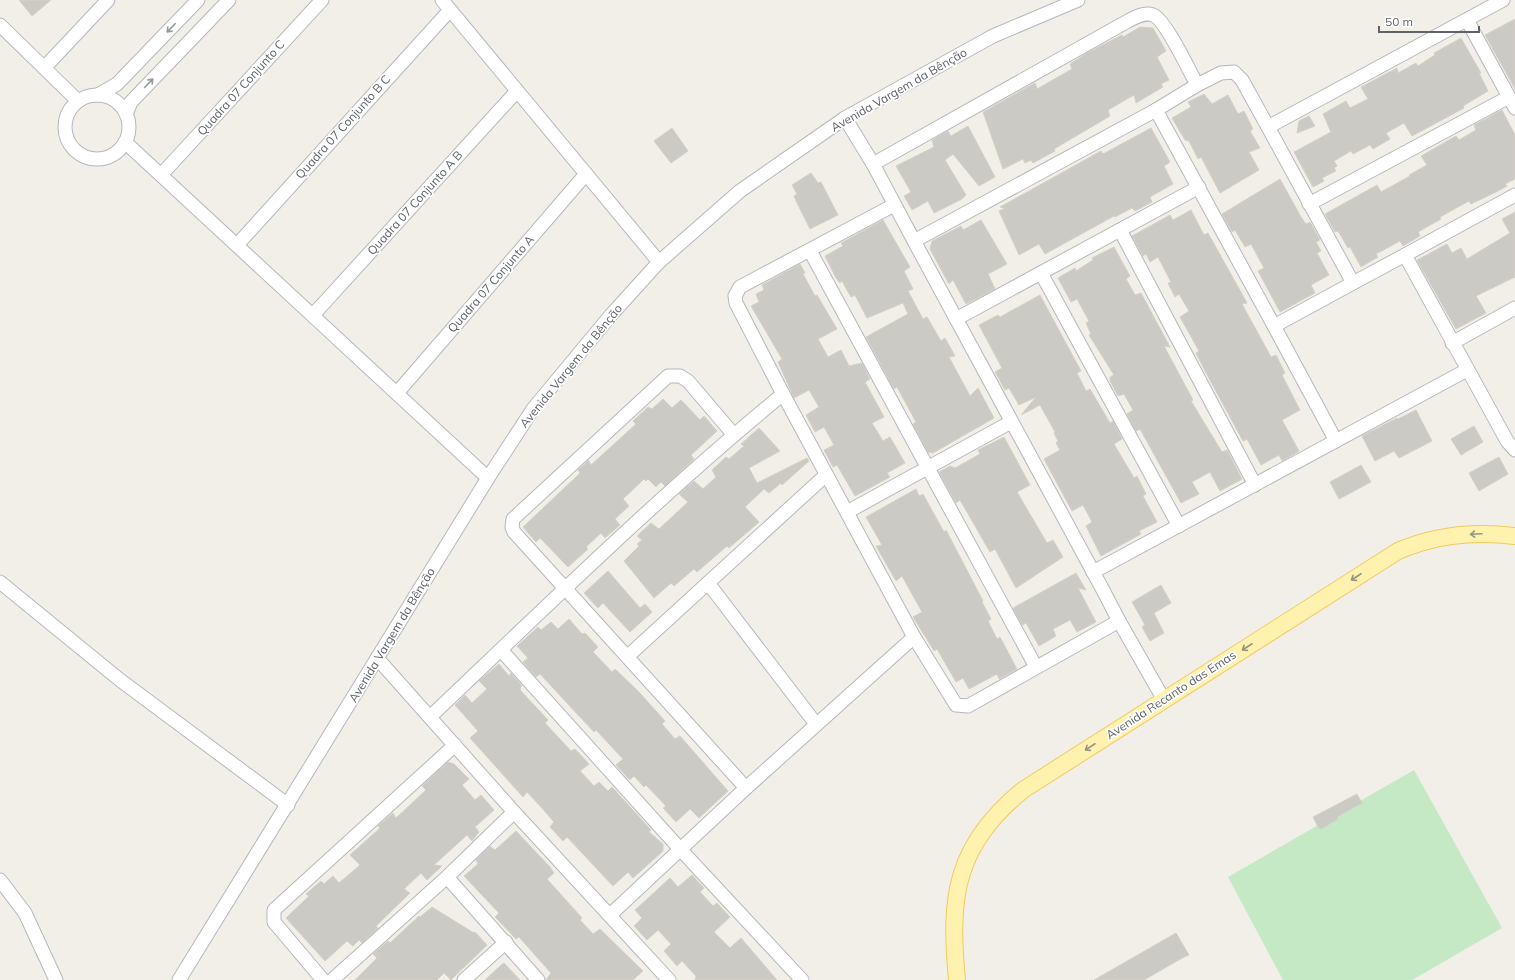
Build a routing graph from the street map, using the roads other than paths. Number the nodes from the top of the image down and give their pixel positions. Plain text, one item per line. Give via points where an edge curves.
1 (108, 0) edge
2 (198, 0) edge
3 (228, 0) edge
4 (322, 0) edge
5 (1078, 0) edge
6 (1503, 0) edge
7 (446, 5) edge
8 (1467, 20) junction
9 (0, 25) edge
10 (44, 68) junction
11 (1197, 85) junction
12 (517, 91) junction
13 (98, 95) junction
14 (78, 102) junction
15 (1512, 102) edge
16 (1156, 110) junction
17 (126, 114) junction
18 (845, 118) junction
19 (1268, 127) junction
20 (125, 142) junction
21 (873, 164) junction
22 (586, 174) junction
23 (161, 175) junction
24 (1198, 187) junction
25 (1515, 195) edge
26 (1309, 204) junction
27 (894, 205) junction
28 (1120, 230) junction
29 (914, 241) junction
30 (236, 245) junction
31 (810, 251) junction
32 (1405, 255) junction
33 (659, 262) junction
34 (1041, 273) junction
35 (1353, 283) junction
36 (1515, 308) edge
37 (313, 315) junction
38 (956, 319) junction
39 (1274, 326) junction
40 (1452, 344) junction
41 (1466, 370) junction
42 (397, 393) junction
43 (783, 394) junction
44 (1011, 422) junction
45 (734, 435) junction
46 (1336, 440) junction
47 (1515, 450) edge
48 (926, 468) junction
49 (826, 475) junction
50 (488, 478) junction
51 (1255, 485) junction
52 (847, 512) junction
53 (1179, 526) junction
54 (1515, 536) edge
55 (1093, 572) junction
56 (0, 582) edge
57 (708, 583) junction
58 (566, 589) junction
59 (1118, 622) junction
60 (914, 637) junction
61 (500, 650) junction
62 (628, 656) junction
63 (378, 658) junction
64 (1036, 668) junction
65 (1164, 700) junction
66 (431, 716) junction
67 (816, 724) junction
68 (455, 745) junction
69 (746, 788) junction
70 (288, 805) junction
71 (514, 812) junction
72 (680, 849) junction
73 (447, 877) junction
74 (0, 880) edge
75 (610, 915) junction
76 (506, 942) junction
77 (56, 980) edge
78 (179, 980) edge
79 (323, 980) edge
80 (332, 980) edge
81 (464, 980) edge
82 (538, 980) edge
83 (669, 980) edge
84 (802, 980) edge
85 (957, 980) edge

1 - 10 street
2 -> 13 street via 117,84
17 -> 3 street via 131,102
4 - 23 street, Quadra 07 Conjunto C
5 - 18 street, Avenida Vargem da Bênção via 993,36
6 - 8 street
7 - 12 street
7 - 30 street, Quadra 07 Conjunto B C
8 - 15 street
8 - 19 street
9 - 10 street
10 - 14 street
11 - 16 street
11 - 19 street via 1221,73 1234,72 1242,80
11 - 21 street via 1163,22 1152,14 1145,14 1119,26
12 - 22 street
12 - 37 street, Quadra 07 Conjunto A B
13 - 14 street
13 - 17 street via 118,102
14 - 20 street via 71,109 66,129 68,139 74,148 92,158 102,158 112,155
15 - 26 street
16 - 24 street
16 - 29 street
17 - 20 street via 129,130
18 - 21 street
18 - 33 street, Avenida Vargem da Bênção via 740,191
19 - 26 street
20 - 23 street
21 - 27 street
22 - 33 street
22 - 42 street, Quadra 07 Conjunto A
23 - 30 street
24 - 28 street
24 - 39 street
25 - 32 street
26 - 35 street
27 - 29 street
27 - 31 street
28 - 34 street
28 - 51 street
29 - 38 street
30 - 37 street
31 - 43 street via 740,287 735,296 736,303
31 - 48 street
32 - 35 street
32 - 40 street
33 - 50 street, Avenida Vargem da Bênção via 610,315 533,409
34 - 38 street
34 - 53 street
35 - 39 street
36 - 40 street
37 - 42 street
38 - 44 street
39 - 46 street
40 - 41 street
41 - 46 street
41 - 47 street via 1507,441
42 - 50 street
43 - 45 street
43 - 49 street
44 - 48 street
44 - 55 street
45 - 58 street
45 - 58 street via 688,380 672,375 513,519 514,532
46 - 51 street
48 - 52 street
48 - 64 street
49 - 52 street
49 - 57 street
50 - 63 street, Avenida Vargem da Bênção
51 - 53 street
52 - 60 street
53 - 55 street
54 -> 65 main road, Avenida Recanto das Emas via 1443,536 1398,551
55 - 59 street
56 - 70 street via 120,680
57 - 62 street
57 - 67 street
58 - 61 street
58 - 62 street
59 - 64 street
59 - 65 street
60 - 64 street via 952,701 962,707
60 - 67 street
61 - 66 street
61 - 72 street
62 - 69 street
63 - 66 street
63 - 70 street, Avenida Vargem da Bênção
65 -> 85 main road, Avenida Recanto das Emas via 1023,790 992,821 970,854 958,887 953,922
66 - 68 street
67 - 69 street
68 - 71 street
68 - 79 street via 274,910 274,922
69 - 72 street
70 - 78 street, Avenida Vargem da Bênção
71 - 73 street
71 - 75 street
72 - 75 street
72 - 84 street
73 - 76 street
73 - 80 street
74 - 77 street via 25,912
75 - 83 street
76 - 81 street
76 - 82 street

